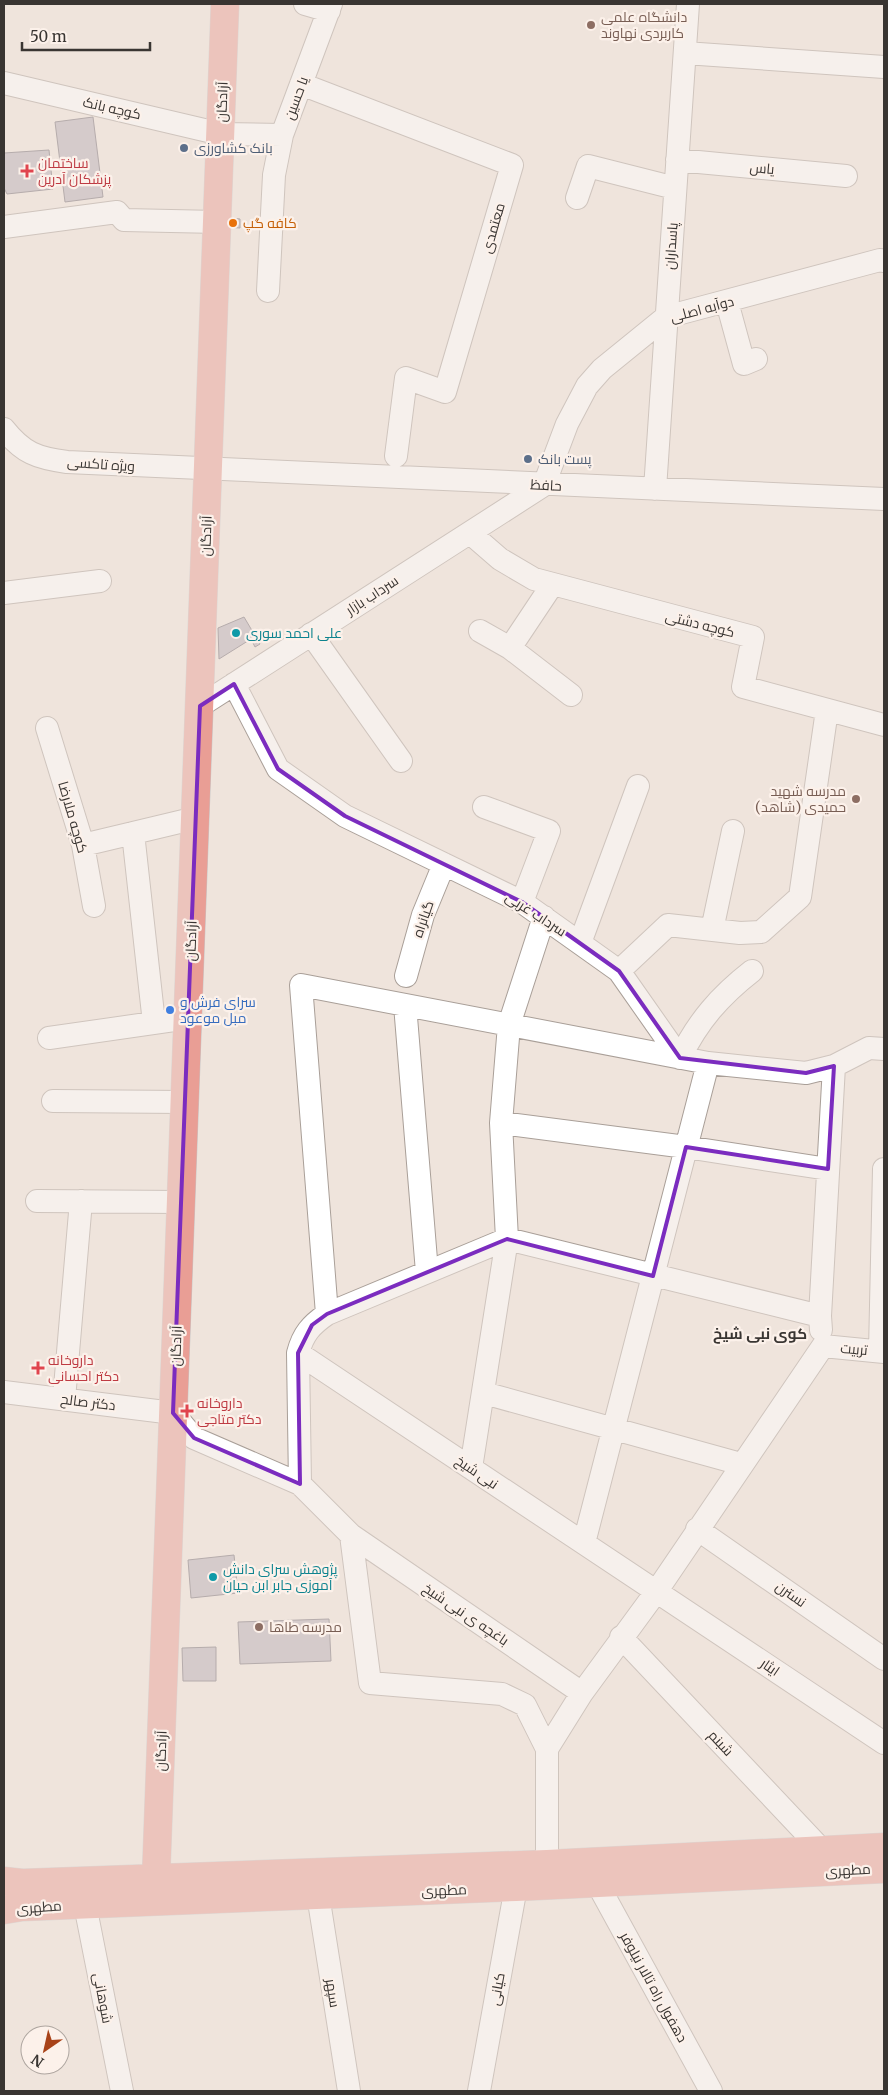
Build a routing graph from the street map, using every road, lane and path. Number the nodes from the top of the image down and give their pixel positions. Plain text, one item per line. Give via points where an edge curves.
1 (225, 4) edge
2 (305, 4) edge
3 (688, 4) edge
4 (330, 7) edge
5 (685, 53) junction
6 (884, 67) edge
7 (4, 83) edge
8 (301, 84) junction
9 (221, 134) junction
10 (282, 135) junction
11 (677, 160) junction
12 (846, 176) dead end
13 (675, 188) junction
14 (577, 198) dead end
15 (218, 222) junction
16 (4, 227) edge
17 (883, 256) edge
18 (268, 292) dead end
19 (727, 302) junction
20 (666, 317) junction
21 (756, 359) dead end
22 (4, 429) edge
23 (396, 456) dead end
24 (209, 470) junction
25 (544, 484) junction
26 (655, 489) junction
27 (884, 500) edge
28 (470, 532) junction
29 (100, 580) dead end
30 (552, 585) junction
31 (4, 593) edge
32 (480, 631) dead end
33 (311, 634) junction
34 (510, 648) junction
35 (234, 684) junction
36 (571, 695) dead end
37 (200, 706) junction
38 (827, 710) junction
39 (884, 725) edge
40 (47, 728) dead end
41 (401, 761) dead end
42 (638, 786) dead end
43 (484, 807) dead end
44 (196, 818) junction
45 (734, 830) dead end
46 (133, 833) junction
47 (83, 845) junction
48 (444, 864) junction
49 (522, 902) junction
50 (94, 906) dead end
51 (544, 917) junction
52 (712, 930) junction
53 (580, 943) junction
54 (619, 971) junction
55 (752, 971) dead end
56 (406, 976) dead end
57 (405, 1005) junction
58 (188, 1018) junction
59 (154, 1023) junction
60 (509, 1025) junction
61 (49, 1038) dead end
62 (884, 1049) edge
63 (680, 1058) junction
64 (708, 1063) junction
65 (834, 1066) junction
66 (53, 1101) dead end
67 (185, 1102) junction
68 (501, 1123) junction
69 (686, 1147) junction
70 (828, 1169) junction
71 (884, 1169) edge
72 (884, 1199) edge
73 (37, 1200) dead end
74 (81, 1201) junction
75 (181, 1202) junction
76 (507, 1239) junction
77 (427, 1272) junction
78 (653, 1276) junction
79 (327, 1314) junction
80 (820, 1316) junction
81 (823, 1346) junction
82 (882, 1351) edge
83 (298, 1353) junction
84 (4, 1392) edge
85 (484, 1393) junction
86 (64, 1399) junction
87 (173, 1413) junction
88 (614, 1429) junction
89 (741, 1464) junction
90 (471, 1468) junction
91 (300, 1484) junction
92 (697, 1529) junction
93 (351, 1535) junction
94 (584, 1543) junction
95 (656, 1592) junction
96 (621, 1637) junction
97 (884, 1659) edge
98 (582, 1693) junction
99 (884, 1743) edge
100 (547, 1749) junction
101 (884, 1847) edge
102 (822, 1849) junction
103 (547, 1864) junction
104 (884, 1869) edge
105 (156, 1878) junction
106 (4, 1881) edge
107 (597, 1883) junction
108 (516, 1887) junction
109 (318, 1895) junction
110 (85, 1904) junction
111 (4, 1910) edge
112 (122, 2091) edge
113 (348, 2091) edge
114 (479, 2091) edge
115 (711, 2091) edge

1 - 9 main road, آزادگان
2 - 4 street
3 - 5 street, پاسداران
4 - 8 street, یا حسین
5 - 6 street
5 - 11 street, پاسداران
7 - 9 street, کوچه بانک
8 - 10 street, یا حسین
8 - 23 street, معتمدی via 512,165 445,392 406,378
9 - 10 street, یا حسین
9 - 15 main road, آزادگان
10 - 18 street via 274,175
11 - 12 street, یاس
11 - 13 street, پاسداران
13 - 14 street via 588,166
13 - 20 street, پاسداران
15 - 16 street via 124,220 117,212
15 - 24 main road, آزادگان
17 - 19 street, دوآبه اصلی
19 - 20 street, دوآبه اصلی
19 - 21 street via 744,364
20 - 25 street, دوآبه اصلی via 602,369 587,386 567,424
20 - 26 street, پاسداران
22 - 24 street, ویژه تاکسی via 16,444 42,459
24 - 25 street, حافظ
24 - 37 main road, آزادگان
25 - 26 street, حافظ
25 - 28 street, سرداب بازار
26 - 27 street, حافظ
28 - 30 street, کوچه دشتی via 515,570
28 - 33 street, سرداب بازار
29 - 31 street
30 - 34 street
30 - 38 street, کوچه دشتی via 753,637 743,687
32 - 34 street
33 - 35 street, سرداب بازار
33 - 41 street
34 - 36 street
35 - 37 street, سرداب بازار
35 - 48 street, سرداب غربی via 278,769 345,816
37 - 44 main road, آزادگان
38 - 39 street, کوچه دشتی
38 - 52 street via 800,897 761,932
40 - 47 street, کوچه ملارضا
42 - 53 street
43 - 49 street via 549,831
44 - 46 street
44 - 58 main road, آزادگان
45 - 52 street
46 - 47 street
46 - 59 street
47 - 50 street, کوچه ملارضا
48 - 49 street, سرداب غربی
48 - 56 street, گیانراه via 423,915
49 - 51 street, سرداب غربی
51 - 53 street, سرداب غربی
51 - 60 street
52 - 54 street via 668,926
53 - 54 street, سرداب غربی
54 - 63 street, سرداب غربی
55 - 63 street via 727,990 692,1033
57 - 60 street
57 - 77 street
57 - 79 street via 302,985
58 - 59 street
58 - 67 main road, آزادگان
59 - 61 street
60 - 63 street
60 - 68 street
62 - 65 street via 869,1048
63 - 64 street
64 - 65 street via 806,1073
64 - 69 street
65 - 70 street
66 - 67 street
67 - 75 main road, آزادگان
68 - 69 street
68 - 76 street
69 - 70 street
69 - 78 street
70 - 80 street
71 - 72 street
72 - 82 street
73 - 74 street
74 - 75 street
74 - 86 street
75 - 87 main road, آزادگان
76 - 77 street
76 - 78 street
76 - 85 street
77 - 79 street
78 - 80 street
78 - 88 street
79 - 83 street via 312,1325 302,1339
80 - 81 street
81 - 82 street, تربیت
81 - 89 street
83 - 90 street, نبی شیخ
83 - 91 street
84 - 86 street, دکتر صالح
85 - 88 street
85 - 90 street
86 - 87 street, دکتر صالح
87 - 91 street via 194,1438
87 - 105 main road, آزادگان
88 - 89 street
88 - 94 street
89 - 92 street
90 - 94 street, نبی شیخ
91 - 93 street, باغچه ی نبی شیخ
92 - 95 street
92 - 97 street, نسترن
93 - 98 street, باغچه ی نبی شیخ
93 - 100 street via 370,1683 502,1694 525,1705
94 - 95 street, نبی شیخ
95 - 96 street
95 - 99 street, ایثار
96 - 98 street
96 - 102 street, شبنم
98 - 100 street
100 - 103 street
101 - 102 main road, مطهری
102 - 103 main road, مطهری
103 - 105 main road, مطهری
104 - 107 main road, مطهری
105 - 106 main road, مطهری
107 - 108 main road, مطهری
107 - 115 street, دهفول راه تالار نیلوفر
108 - 109 main road, مطهری
108 - 114 street, کیانی
109 - 110 main road, مطهری
109 - 113 street, سپهر
110 - 111 main road, مطهری
110 - 112 street, شوهانی

